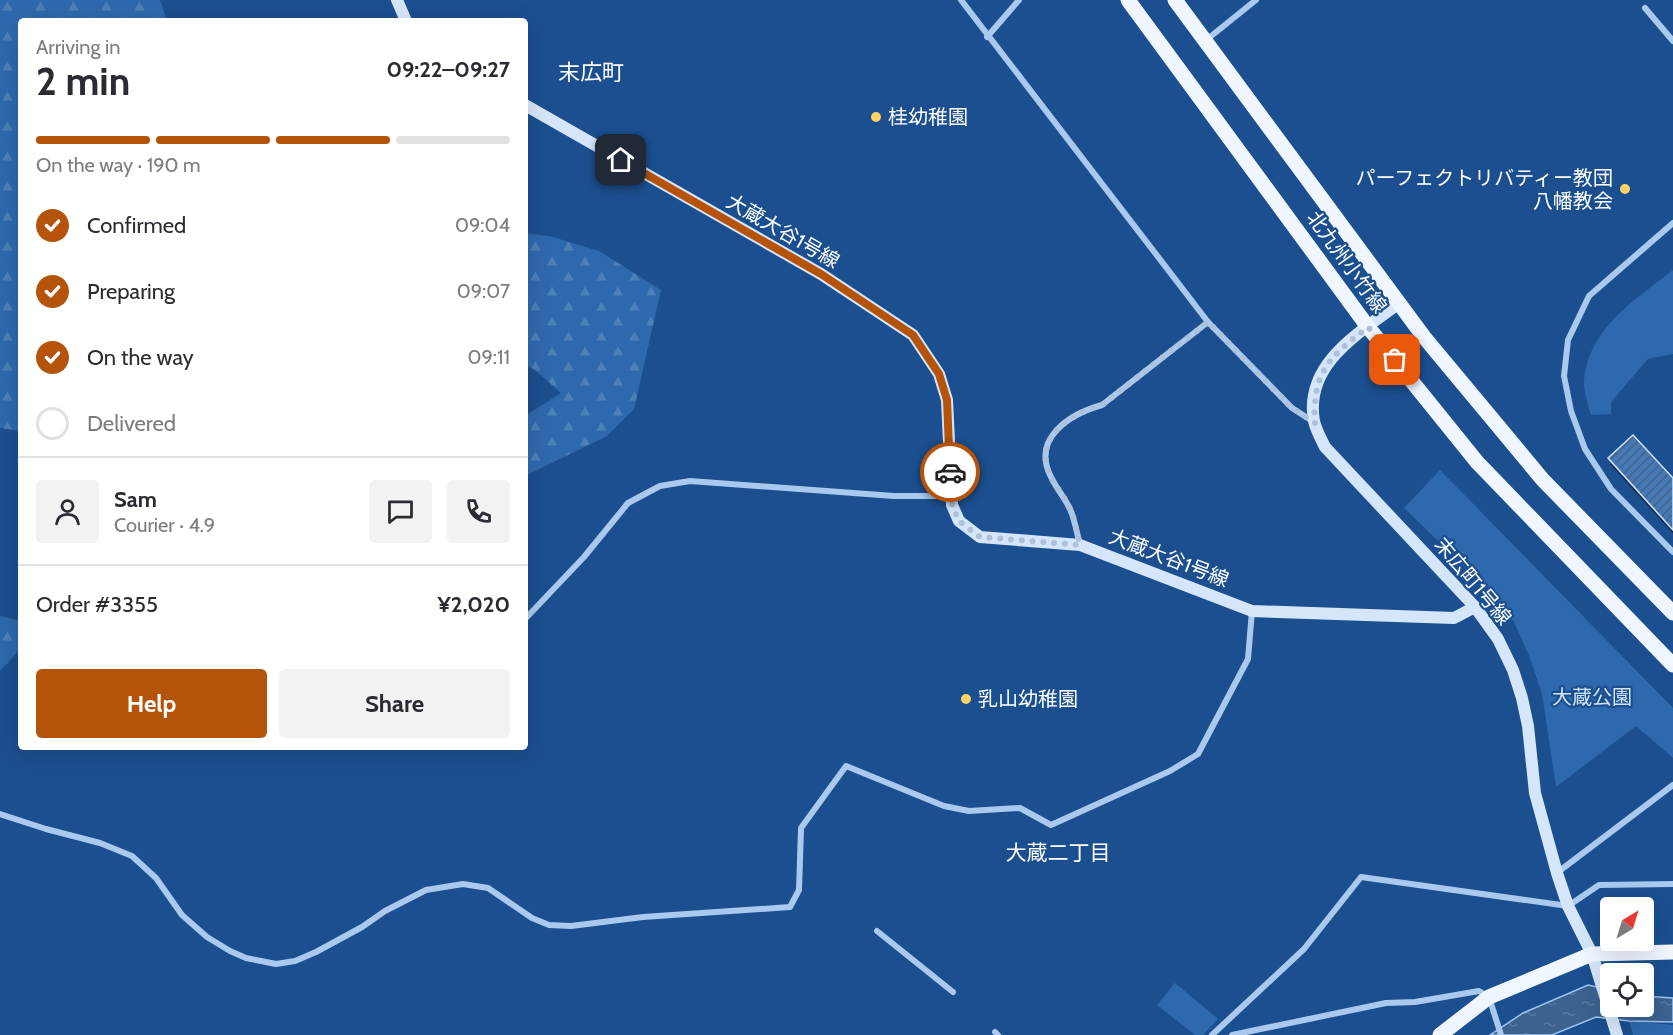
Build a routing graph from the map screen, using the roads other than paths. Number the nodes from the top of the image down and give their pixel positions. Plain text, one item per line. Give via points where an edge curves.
1 (398, 0) edge
2 (961, 0) edge
3 (1019, 0) edge
4 (1128, 0) edge
5 (1175, 0) edge
6 (1256, 0) edge
7 (1645, 8) dead end
8 (405, 18) edge
9 (987, 37) junction
10 (1673, 41) edge
11 (1205, 42) junction
12 (528, 107) edge
13 (1673, 223) edge
14 (1398, 304) junction
15 (1208, 322) junction
16 (1368, 327) junction
17 (1315, 423) junction
18 (951, 496) junction
19 (1080, 545) junction
20 (1673, 552) edge
21 (1475, 607) junction
22 (1252, 611) junction
23 (1673, 613) edge
24 (528, 616) edge
25 (1673, 665) edge
26 (1673, 785) edge
27 (0, 814) edge
28 (1557, 873) junction
29 (1673, 884) edge
30 (1568, 906) junction
31 (877, 931) dead end
32 (1673, 952) edge
33 (1592, 954) junction
34 (953, 992) dead end
35 (1489, 997) junction
36 (1616, 1034) edge
37 (1212, 1035) edge
38 (1232, 1035) edge
39 (1440, 1035) edge
40 (1501, 1035) edge

1 - 8 street
2 - 9 street
3 - 9 street
4 - 16 main road, 北九州小竹線
5 - 11 main road, 北九州小竹線
6 - 11 street
7 - 10 street
9 - 15 street
11 - 14 main road, 北九州小竹線
12 - 18 street, 大蔵大谷1号線 via 821,274 913,335 939,374 947,400
13 - 20 street via 1589,296 1568,340 1564,376 1585,449 1611,489
14 - 16 street, 末広町1号線
14 - 23 main road, 北九州小竹線 via 1543,480
15 - 17 street via 1292,408
15 - 19 street via 1102,405 1083,410 1062,423 1050,439 1045,459 1071,510
16 - 17 street, 末広町1号線 via 1339,350 1320,373 1313,402
16 - 25 main road, 北九州小竹線 via 1477,462
17 - 21 street, 末広町1号線 via 1325,447
18 - 19 street, 大蔵大谷1号線 via 959,521 980,537
18 - 24 street via 894,496 690,481 660,486 628,503
19 - 22 street, 大蔵大谷1号線
21 - 22 street, 大蔵大谷1号線 via 1454,618
21 - 28 street, 末広町1号線 via 1498,639 1522,698 1535,793
22 - 27 street via 1248,659 1198,754 1170,771 1051,825 1020,808 969,811 944,806 846,766 801,828 799,890 790,907 549,925 488,888 463,884 426,890 316,952 276,964 246,958 207,937 182,915 156,878 132,856
26 - 28 street
28 - 30 street, 末広町1号線
29 - 30 street via 1599,885
30 - 33 street, 末広町1号線
30 - 37 street via 1360,877 1304,949
31 - 34 street
32 - 33 main road
33 - 35 main road
33 - 36 street, 末広町1号線
35 - 38 street via 1479,991 1386,1003
35 - 39 main road
35 - 40 street

